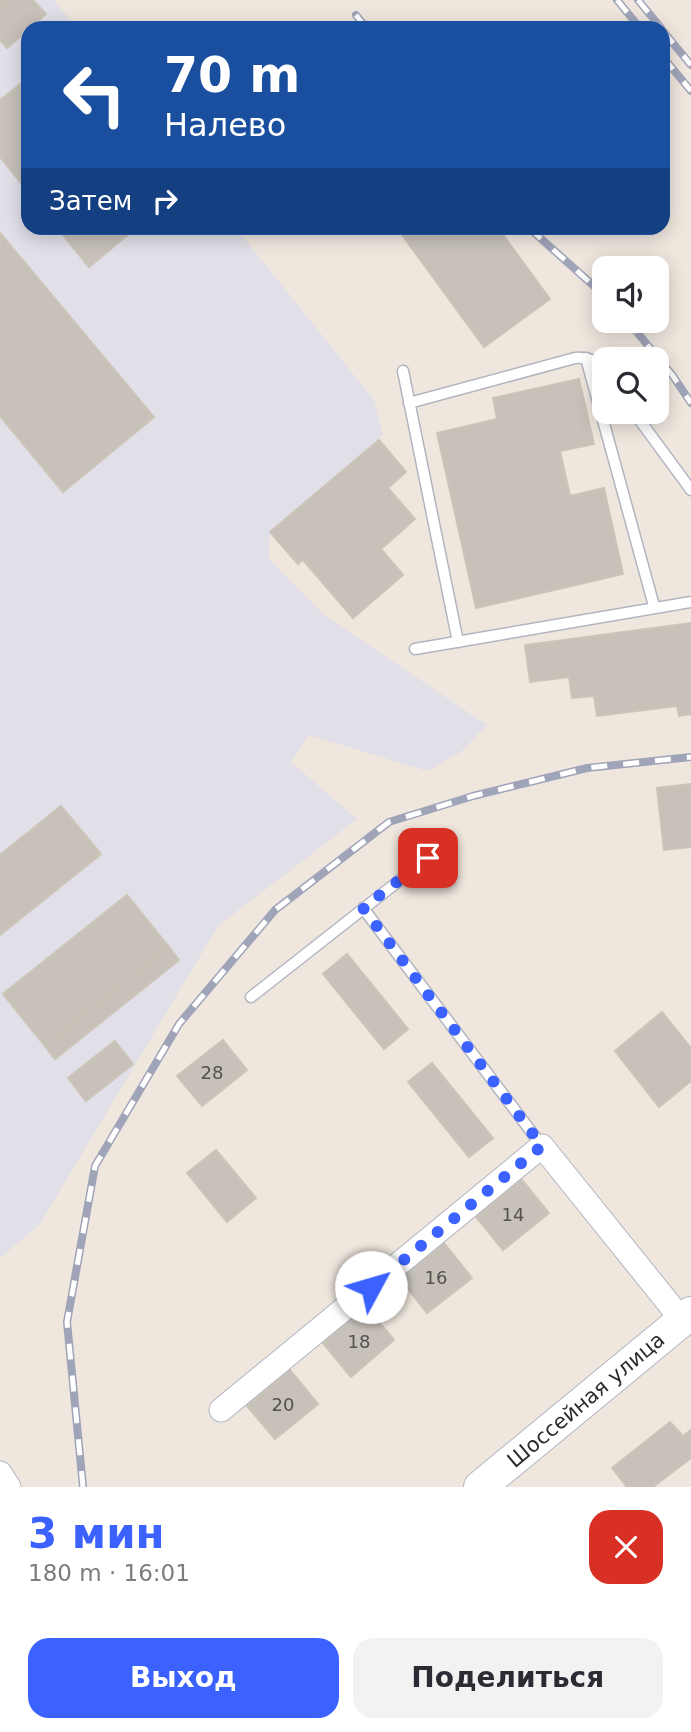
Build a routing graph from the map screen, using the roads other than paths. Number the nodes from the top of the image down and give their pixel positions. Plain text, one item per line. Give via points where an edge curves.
1 (586, 358) junction
2 (592, 360) edge
3 (403, 371) dead end
4 (410, 404) junction
5 (643, 424) edge
6 (691, 490) edge
7 (691, 602) edge
8 (654, 606) junction
9 (458, 642) junction
10 (415, 649) dead end
11 (428, 858) dead end
12 (363, 908) junction
13 (251, 997) dead end
14 (542, 1146) junction
15 (687, 1316) edge
16 (221, 1410) dead end
17 (0, 1474) edge
18 (9, 1487) edge
19 (480, 1487) edge

1 - 2 lane
1 - 4 lane
1 - 8 lane
3 - 4 lane
4 - 9 lane
5 - 6 lane
7 - 8 lane
8 - 9 lane
9 - 10 lane
11 - 12 lane
12 - 13 lane
12 - 14 lane
14 - 15 street
14 - 16 street
15 - 19 street, Шоссейная улица
17 - 18 street

